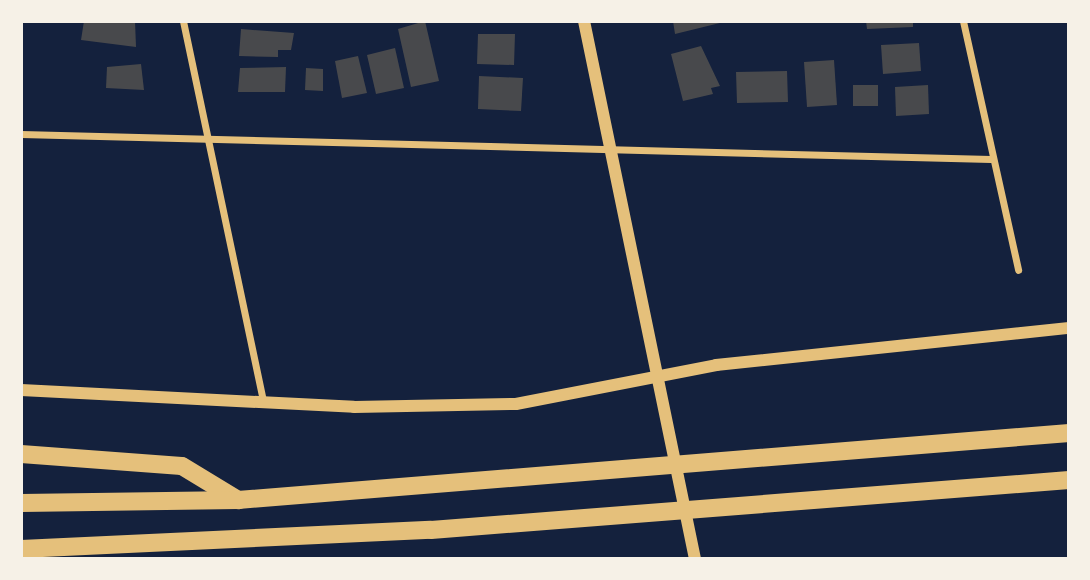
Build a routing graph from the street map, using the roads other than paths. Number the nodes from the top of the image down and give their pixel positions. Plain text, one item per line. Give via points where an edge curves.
1 (183, 21) edge
2 (584, 21) edge
3 (963, 21) edge
4 (21, 134) edge
5 (207, 138) junction
6 (608, 146) junction
7 (991, 159) junction
8 (1018, 270) dead end
9 (1069, 328) edge
10 (658, 376) junction
11 (21, 390) edge
12 (263, 402) junction
13 (1069, 433) edge
14 (21, 454) edge
15 (1069, 480) edge
16 (238, 500) junction
17 (21, 503) edge
18 (21, 549) edge
19 (695, 559) edge

1 - 5 street
2 - 6 street
3 - 7 street
4 - 5 street
5 - 6 street
5 - 12 street
6 - 7 street
6 - 10 street
7 - 8 street
9 - 10 street
10 - 12 street via 516,404
10 - 19 street
11 - 12 street
13 - 16 highway
14 - 16 highway via 181,466
15 - 18 highway via 431,530
16 - 17 highway

